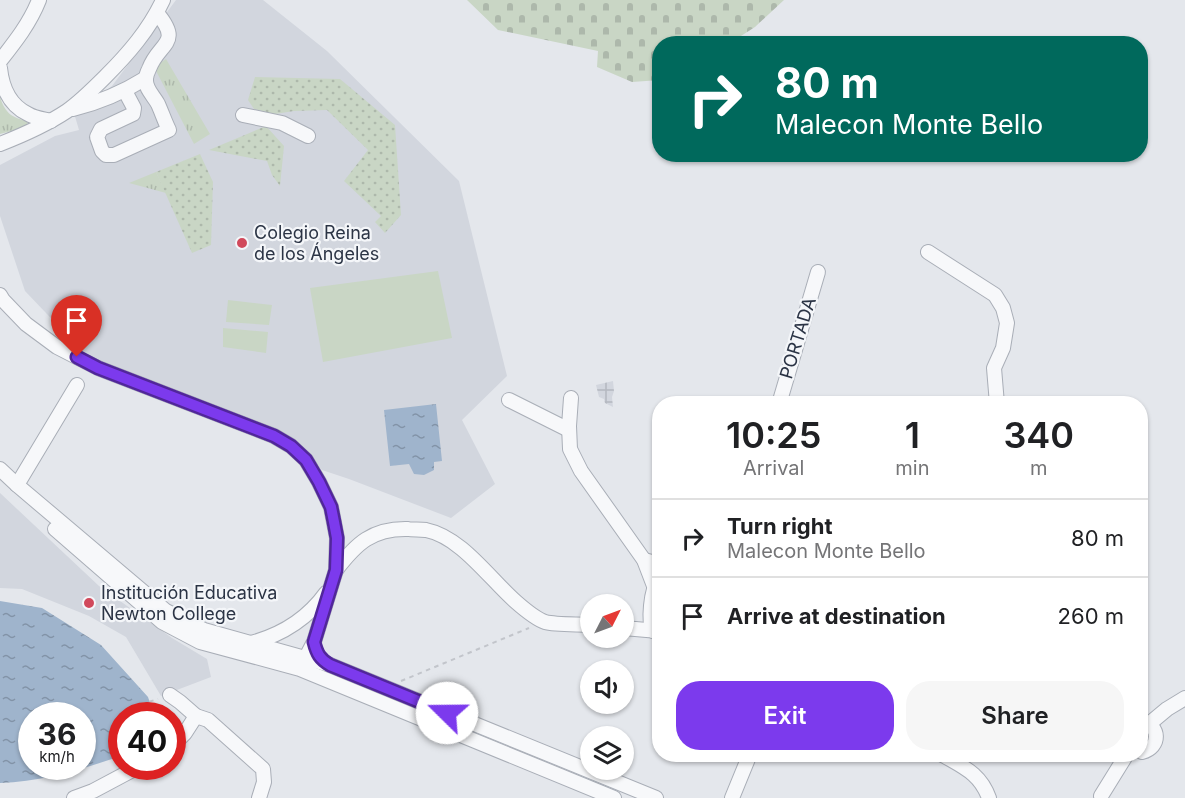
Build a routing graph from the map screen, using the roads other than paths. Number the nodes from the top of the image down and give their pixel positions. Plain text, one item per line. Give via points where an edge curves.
1 (39, 0) edge
2 (160, 7) edge
3 (0, 61) edge
4 (0, 68) edge
5 (146, 78) junction
6 (125, 91) junction
7 (68, 110) junction
8 (243, 115) dead end
9 (51, 121) junction
10 (308, 136) dead end
11 (0, 144) edge
12 (928, 252) dead end
13 (818, 272) dead end
14 (0, 295) edge
15 (77, 385) dead end
16 (781, 396) edge
17 (996, 396) edge
18 (571, 398) dead end
19 (509, 400) dead end
20 (569, 430) junction
21 (0, 469) edge
22 (0, 482) edge
23 (17, 485) junction
24 (644, 560) junction
25 (652, 562) edge
26 (336, 570) junction
27 (652, 574) edge
28 (331, 586) junction
29 (580, 625) edge
30 (289, 627) junction
31 (634, 629) edge
32 (652, 631) edge
33 (314, 642) junction
34 (250, 643) junction
35 (286, 659) junction
36 (303, 664) junction
37 (330, 665) junction
38 (358, 677) junction
39 (352, 691) junction
40 (170, 695) road end
41 (1185, 698) edge
42 (196, 716) junction
43 (1148, 720) edge
44 (1148, 725) edge
45 (186, 731) edge
46 (1148, 749) edge
47 (747, 762) edge
48 (955, 762) edge
49 (1122, 762) edge
50 (115, 780) edge
51 (1101, 796) dead end
52 (74, 798) edge
53 (259, 798) edge
54 (614, 798) edge
55 (655, 798) edge
56 (732, 798) edge
57 (989, 798) edge

1 - 3 street
2 - 5 street via 170,34
2 - 7 street via 123,59
4 - 9 street via 2,84 12,102 28,114
5 - 6 street
5 - 6 street via 169,130 106,155 97,137 101,129 133,114
6 - 7 street
7 - 9 street
8 - 10 street via 282,123
9 - 11 street
12 - 17 street via 994,295 1003,308 1007,322 1003,348 994,368
13 - 16 street, PORTADA
14 - 26 street via 27,324 57,347 98,368 291,446 306,460 331,507 337,538
15 - 23 street
18 - 20 street
19 - 20 street
20 - 24 street via 570,449 581,471
21 - 23 street
22 - 35 street via 162,622 200,642
23 - 34 street via 166,611 204,630
24 - 25 street
24 - 27 street
26 - 28 street
26 - 29 street via 366,538 395,529 426,530 452,540 524,609 545,622
28 - 30 street via 306,616
28 - 33 street
30 - 34 street
30 - 35 street
31 - 32 street
33 - 36 street
33 - 37 street via 316,652
34 - 35 street
35 - 36 street
36 - 37 street
36 - 39 street
37 - 38 street
38 - 39 street
38 - 55 street
39 - 54 street
40 - 42 street
41 - 43 street
42 - 45 street
42 - 53 street via 208,720 263,769
44 - 46 street via 1155,731 1155,741
47 - 56 street
48 - 57 street via 975,774
49 - 51 street
50 - 52 street

